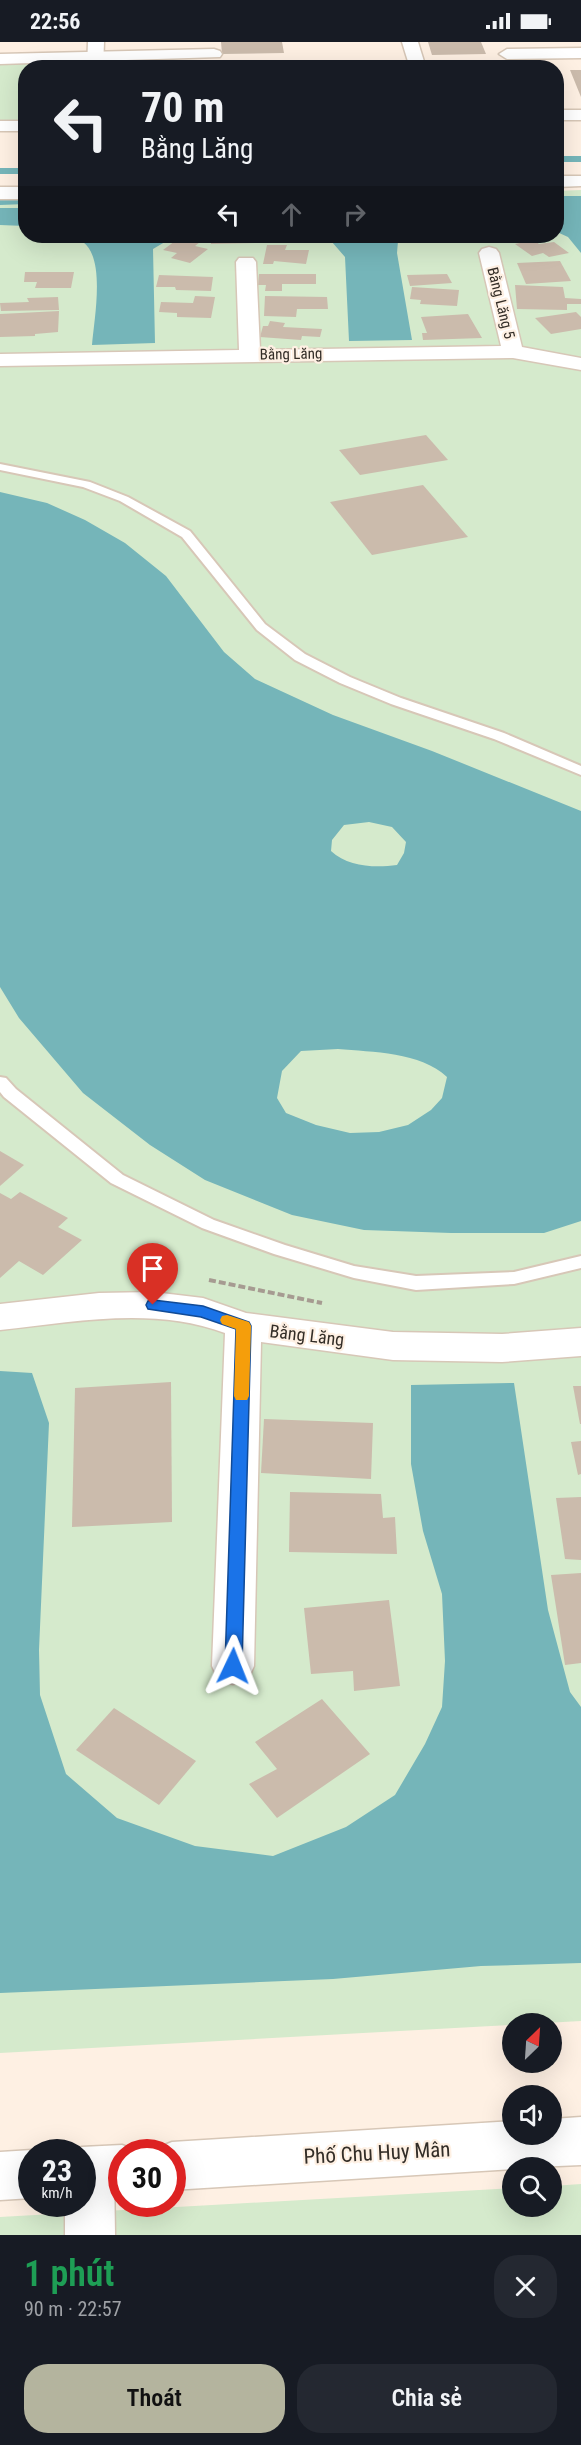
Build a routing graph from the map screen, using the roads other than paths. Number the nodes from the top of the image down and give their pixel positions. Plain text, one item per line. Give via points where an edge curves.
1 (410, 42) edge
2 (581, 53) edge
3 (507, 54) edge
4 (95, 55) edge
5 (214, 55) edge
6 (0, 58) edge
7 (416, 60) edge
8 (564, 115) edge
9 (581, 115) edge
10 (0, 126) edge
11 (18, 126) edge
12 (564, 170) edge
13 (581, 170) edge
14 (18, 181) edge
15 (581, 181) edge
16 (0, 182) edge
17 (564, 182) edge
18 (18, 193) edge
19 (0, 194) edge
20 (489, 254) dead end
21 (246, 262) dead end
22 (513, 352) junction
23 (249, 355) junction
24 (0, 360) edge
25 (581, 364) edge
26 (0, 467) edge
27 (581, 771) edge
28 (0, 1082) edge
29 (581, 1262) edge
30 (0, 1317) edge
31 (243, 1326) junction
32 (581, 1342) edge
33 (233, 1666) dead end
34 (581, 2141) edge
35 (186, 2165) edge
36 (98, 2170) edge
37 (18, 2175) edge
38 (0, 2176) edge
39 (90, 2235) edge

1 - 7 street
2 - 3 street
4 - 5 street
4 - 6 street
8 - 9 street
10 - 11 street
12 - 13 street
14 - 16 street
15 - 17 street
18 - 19 street
20 - 22 street, Bằng Lăng 5
21 - 23 street
22 - 23 street, Bằng Lăng
22 - 25 street, Bằng Lăng
23 - 24 street, Bằng Lăng
26 - 27 lane via 86,484 124,499 186,534 261,627 300,657 396,701 499,736
28 - 29 lane via 117,1179 208,1224 280,1250 354,1272 416,1283 514,1278
30 - 31 street, Bằng Lăng via 99,1306 153,1305 203,1311
31 - 32 street, Bằng Lăng via 393,1346 502,1348
31 - 33 street
34 - 35 street, Phố Chu Huy Mân
36 - 39 street
37 - 38 street

